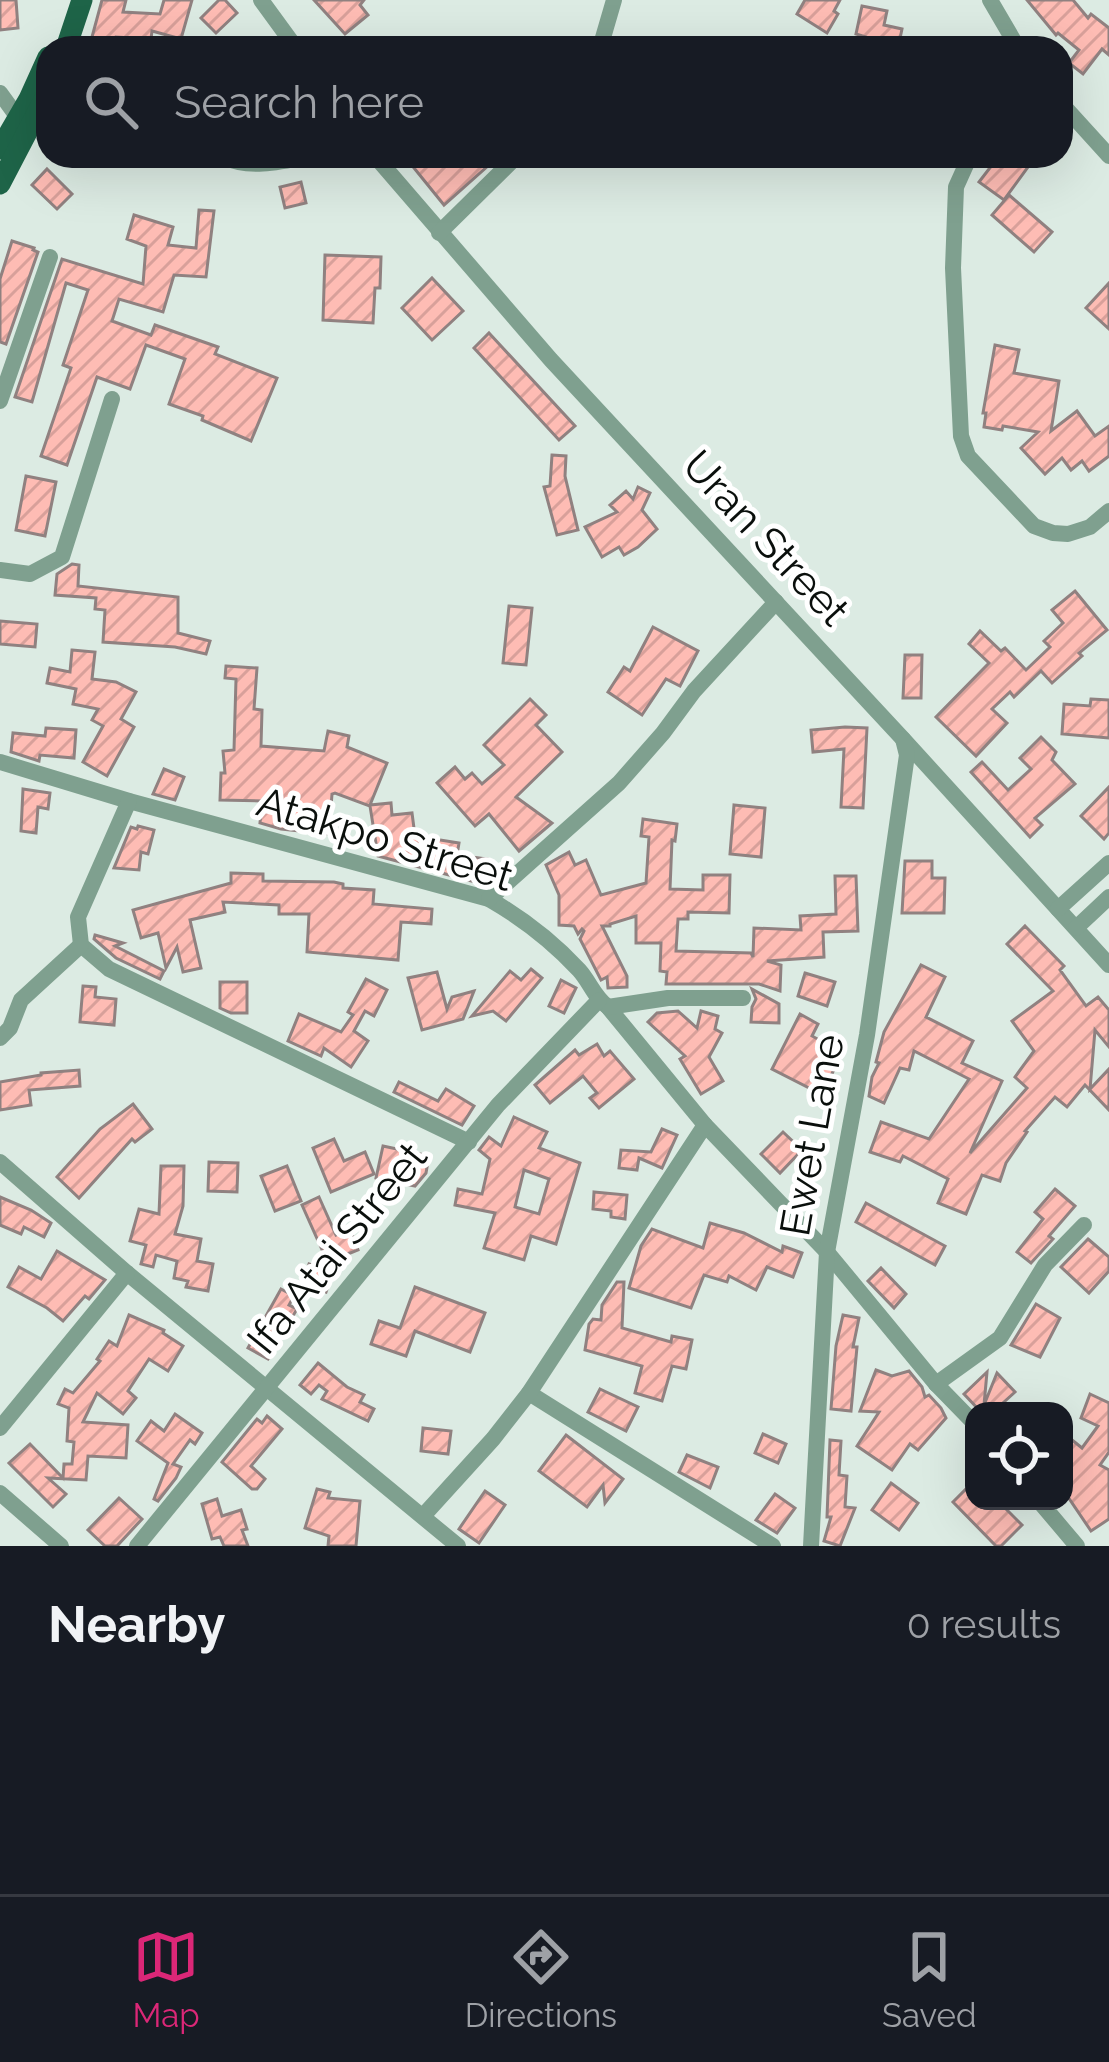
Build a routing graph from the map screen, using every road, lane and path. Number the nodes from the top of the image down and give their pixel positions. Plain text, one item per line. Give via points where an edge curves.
1 (67, 0) edge
2 (82, 0) edge
3 (261, 0) edge
4 (614, 0) edge
5 (990, 0) edge
6 (56, 36) edge
7 (70, 36) edge
8 (287, 36) edge
9 (604, 36) edge
10 (1011, 36) edge
11 (36, 90) edge
12 (0, 93) edge
13 (36, 108) edge
14 (1073, 116) edge
15 (23, 126) junction
16 (0, 149) edge
17 (1109, 157) edge
18 (385, 168) edge
19 (505, 168) edge
20 (965, 168) edge
21 (0, 184) edge
22 (439, 232) junction
23 (50, 257) dead end
24 (112, 399) dead end
25 (0, 401) edge
26 (1109, 511) edge
27 (0, 570) edge
28 (776, 602) junction
29 (903, 739) junction
30 (0, 762) edge
31 (129, 801) junction
32 (1109, 863) edge
33 (1109, 896) edge
34 (490, 899) junction
35 (1058, 909) junction
36 (1076, 928) junction
37 (82, 945) junction
38 (1109, 965) edge
39 (743, 998) dead end
40 (603, 1003) junction
41 (0, 1038) edge
42 (705, 1125) junction
43 (469, 1142) junction
44 (0, 1162) edge
45 (1084, 1225) dead end
46 (826, 1252) junction
47 (127, 1273) junction
48 (936, 1384) junction
49 (268, 1390) junction
50 (529, 1393) junction
51 (965, 1414) edge
52 (0, 1428) edge
53 (0, 1493) edge
54 (1047, 1510) edge
55 (423, 1516) junction
56 (50, 1543) edge
57 (137, 1546) edge
58 (458, 1546) edge
59 (773, 1546) edge
60 (812, 1546) edge
61 (1077, 1546) edge

1 - 6 main road
2 - 7 main road
3 - 8 street
4 - 9 street
5 - 10 street
11 - 15 main road
12 - 15 street
13 - 15 main road
14 - 17 street
15 - 16 main road
15 - 21 main road
18 - 22 street, Uran Street
19 - 22 street
20 - 26 street via 956,187 953,268 968,456 1034,526 1068,534
22 - 28 street, Uran Street
23 - 25 street
24 - 27 street via 62,557 29,574
28 - 29 street, Uran Street
28 - 34 street via 619,784
29 - 35 street, Uran Street
29 - 46 street, Ewet Lane via 908,755 867,1035
30 - 31 street, Atakpo Street
31 - 34 street, Atakpo Street
31 - 37 street via 78,917
32 - 35 street
33 - 36 street
34 - 40 street, Atakpo Street via 548,941
35 - 36 street, Uran Street
36 - 38 street, Uran Street
37 - 41 street via 21,1000
37 - 43 street via 109,969
39 - 40 street
40 - 42 street, Atakpo Street
40 - 43 street, Ifa Atai Street
42 - 46 street, Atakpo Street
42 - 50 street
43 - 49 street, Ifa Atai Street
44 - 47 street
45 - 48 street via 1045,1265 1000,1338
46 - 48 street, Atakpo Street
46 - 60 street, Ewet Lane
47 - 49 street
47 - 52 street
48 - 51 street, Atakpo Street
49 - 55 street
49 - 57 street, Ifa Atai Street
50 - 55 street
50 - 59 street
53 - 56 street
54 - 61 street
55 - 58 street

